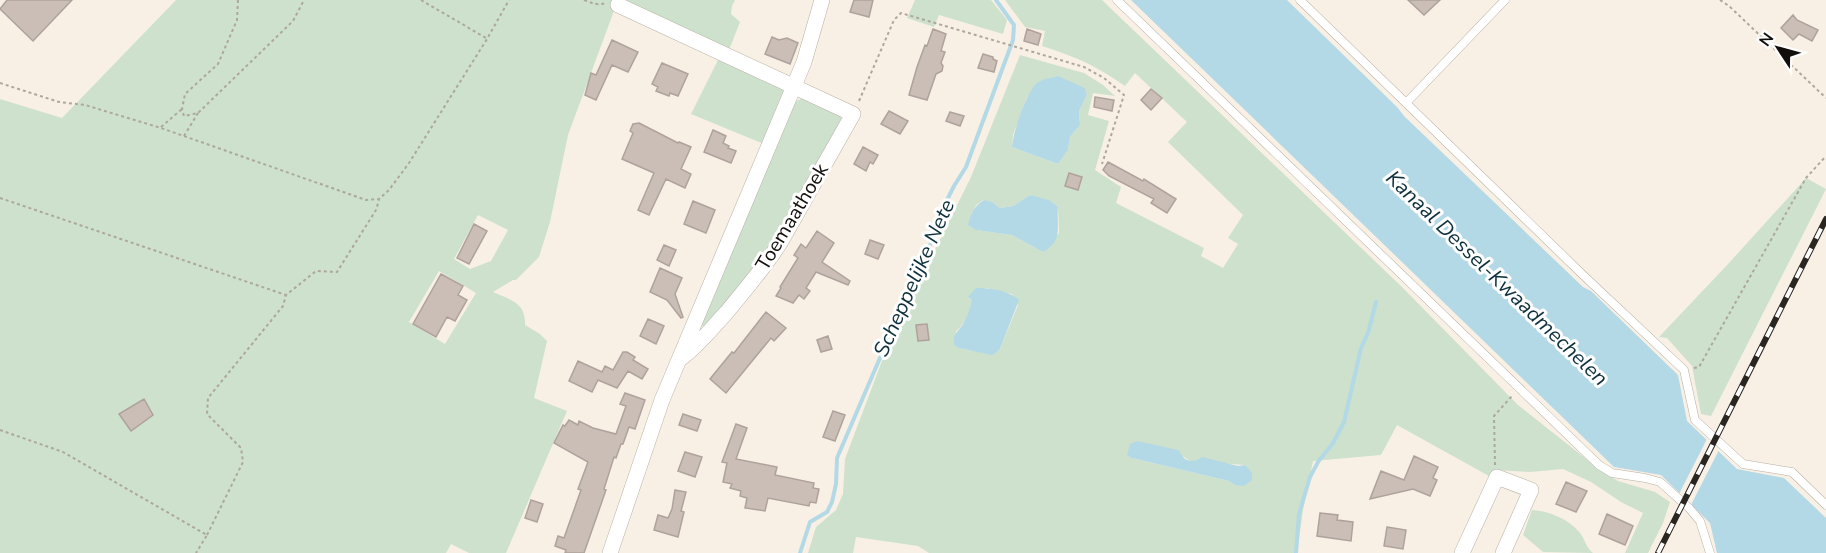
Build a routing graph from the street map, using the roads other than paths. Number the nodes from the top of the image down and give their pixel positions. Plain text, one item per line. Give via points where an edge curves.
1 (822, 0) edge
2 (1116, 0) edge
3 (1300, 0) edge
4 (1505, 0) edge
5 (614, 3) edge
6 (795, 86) junction
7 (1406, 103) junction
8 (678, 361) junction
9 (1826, 506) edge
10 (610, 553) edge
11 (1462, 553) edge
12 (1503, 553) edge
13 (1710, 553) edge

1 - 6 street, Toemaathoek
2 - 13 lane via 1599,465 1612,473 1660,483 1689,508 1700,521
3 - 7 lane
4 - 7 lane
5 - 6 street
6 - 8 street, Toemaathoek
6 - 8 street, Toemaathoek via 853,114 767,263 693,350
7 - 9 lane via 1684,370 1695,420 1743,464 1792,472
8 - 10 street, Toemaathoek
11 - 12 street via 1497,477 1531,490

